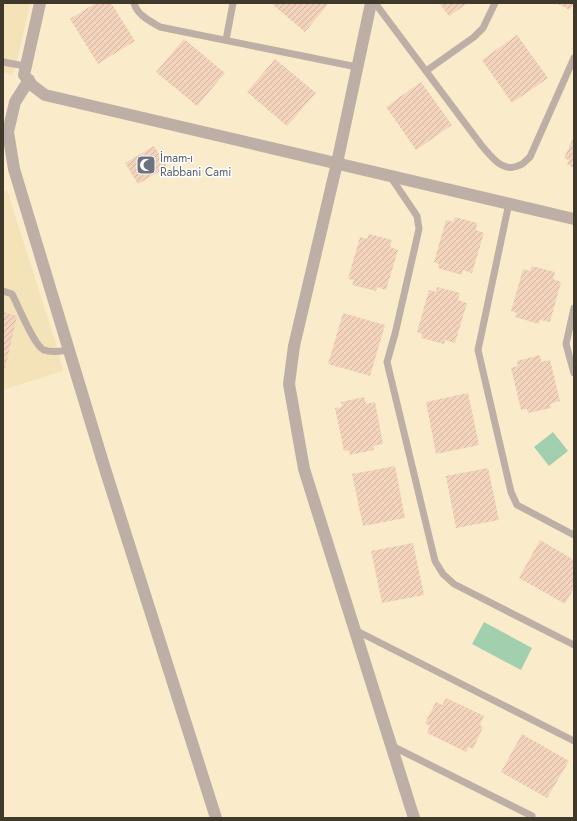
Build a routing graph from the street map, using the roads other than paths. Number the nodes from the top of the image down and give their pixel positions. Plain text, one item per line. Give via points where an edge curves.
1 (40, 3) edge
2 (134, 3) edge
3 (233, 3) edge
4 (371, 3) edge
5 (375, 3) edge
6 (495, 3) edge
7 (226, 40) junction
8 (574, 58) edge
9 (3, 62) edge
10 (25, 66) junction
11 (357, 68) junction
12 (426, 71) junction
13 (29, 80) junction
14 (337, 163) junction
15 (389, 175) junction
16 (509, 204) junction
17 (574, 219) edge
18 (3, 292) edge
19 (574, 308) edge
20 (69, 350) junction
21 (574, 373) edge
22 (574, 535) edge
23 (355, 630) junction
24 (574, 645) edge
25 (574, 741) edge
26 (392, 746) junction
27 (532, 816) dead end
28 (216, 818) edge
29 (414, 818) edge

1 - 10 street
2 - 7 lane via 135,8 147,20 160,27
3 - 7 lane
4 - 11 street
5 - 12 lane
6 - 12 lane via 483,28 474,37
7 - 11 lane
8 - 12 lane via 530,157 521,165 511,168 500,165 482,146
9 - 10 lane
10 - 13 street via 24,75
11 - 14 street
13 - 14 street via 45,95
13 - 20 street via 14,102 8,132 14,169
14 - 15 street
14 - 23 street via 294,346 288,384 304,469
15 - 16 street
15 - 24 lane via 417,216 419,229 387,362 435,561 443,574 454,584
16 - 17 street
16 - 22 lane via 478,350 511,492 517,505
18 - 20 lane via 12,294 40,348 57,352
19 - 21 lane via 566,344
20 - 28 street
23 - 25 lane
23 - 26 street
26 - 27 lane
26 - 29 street

